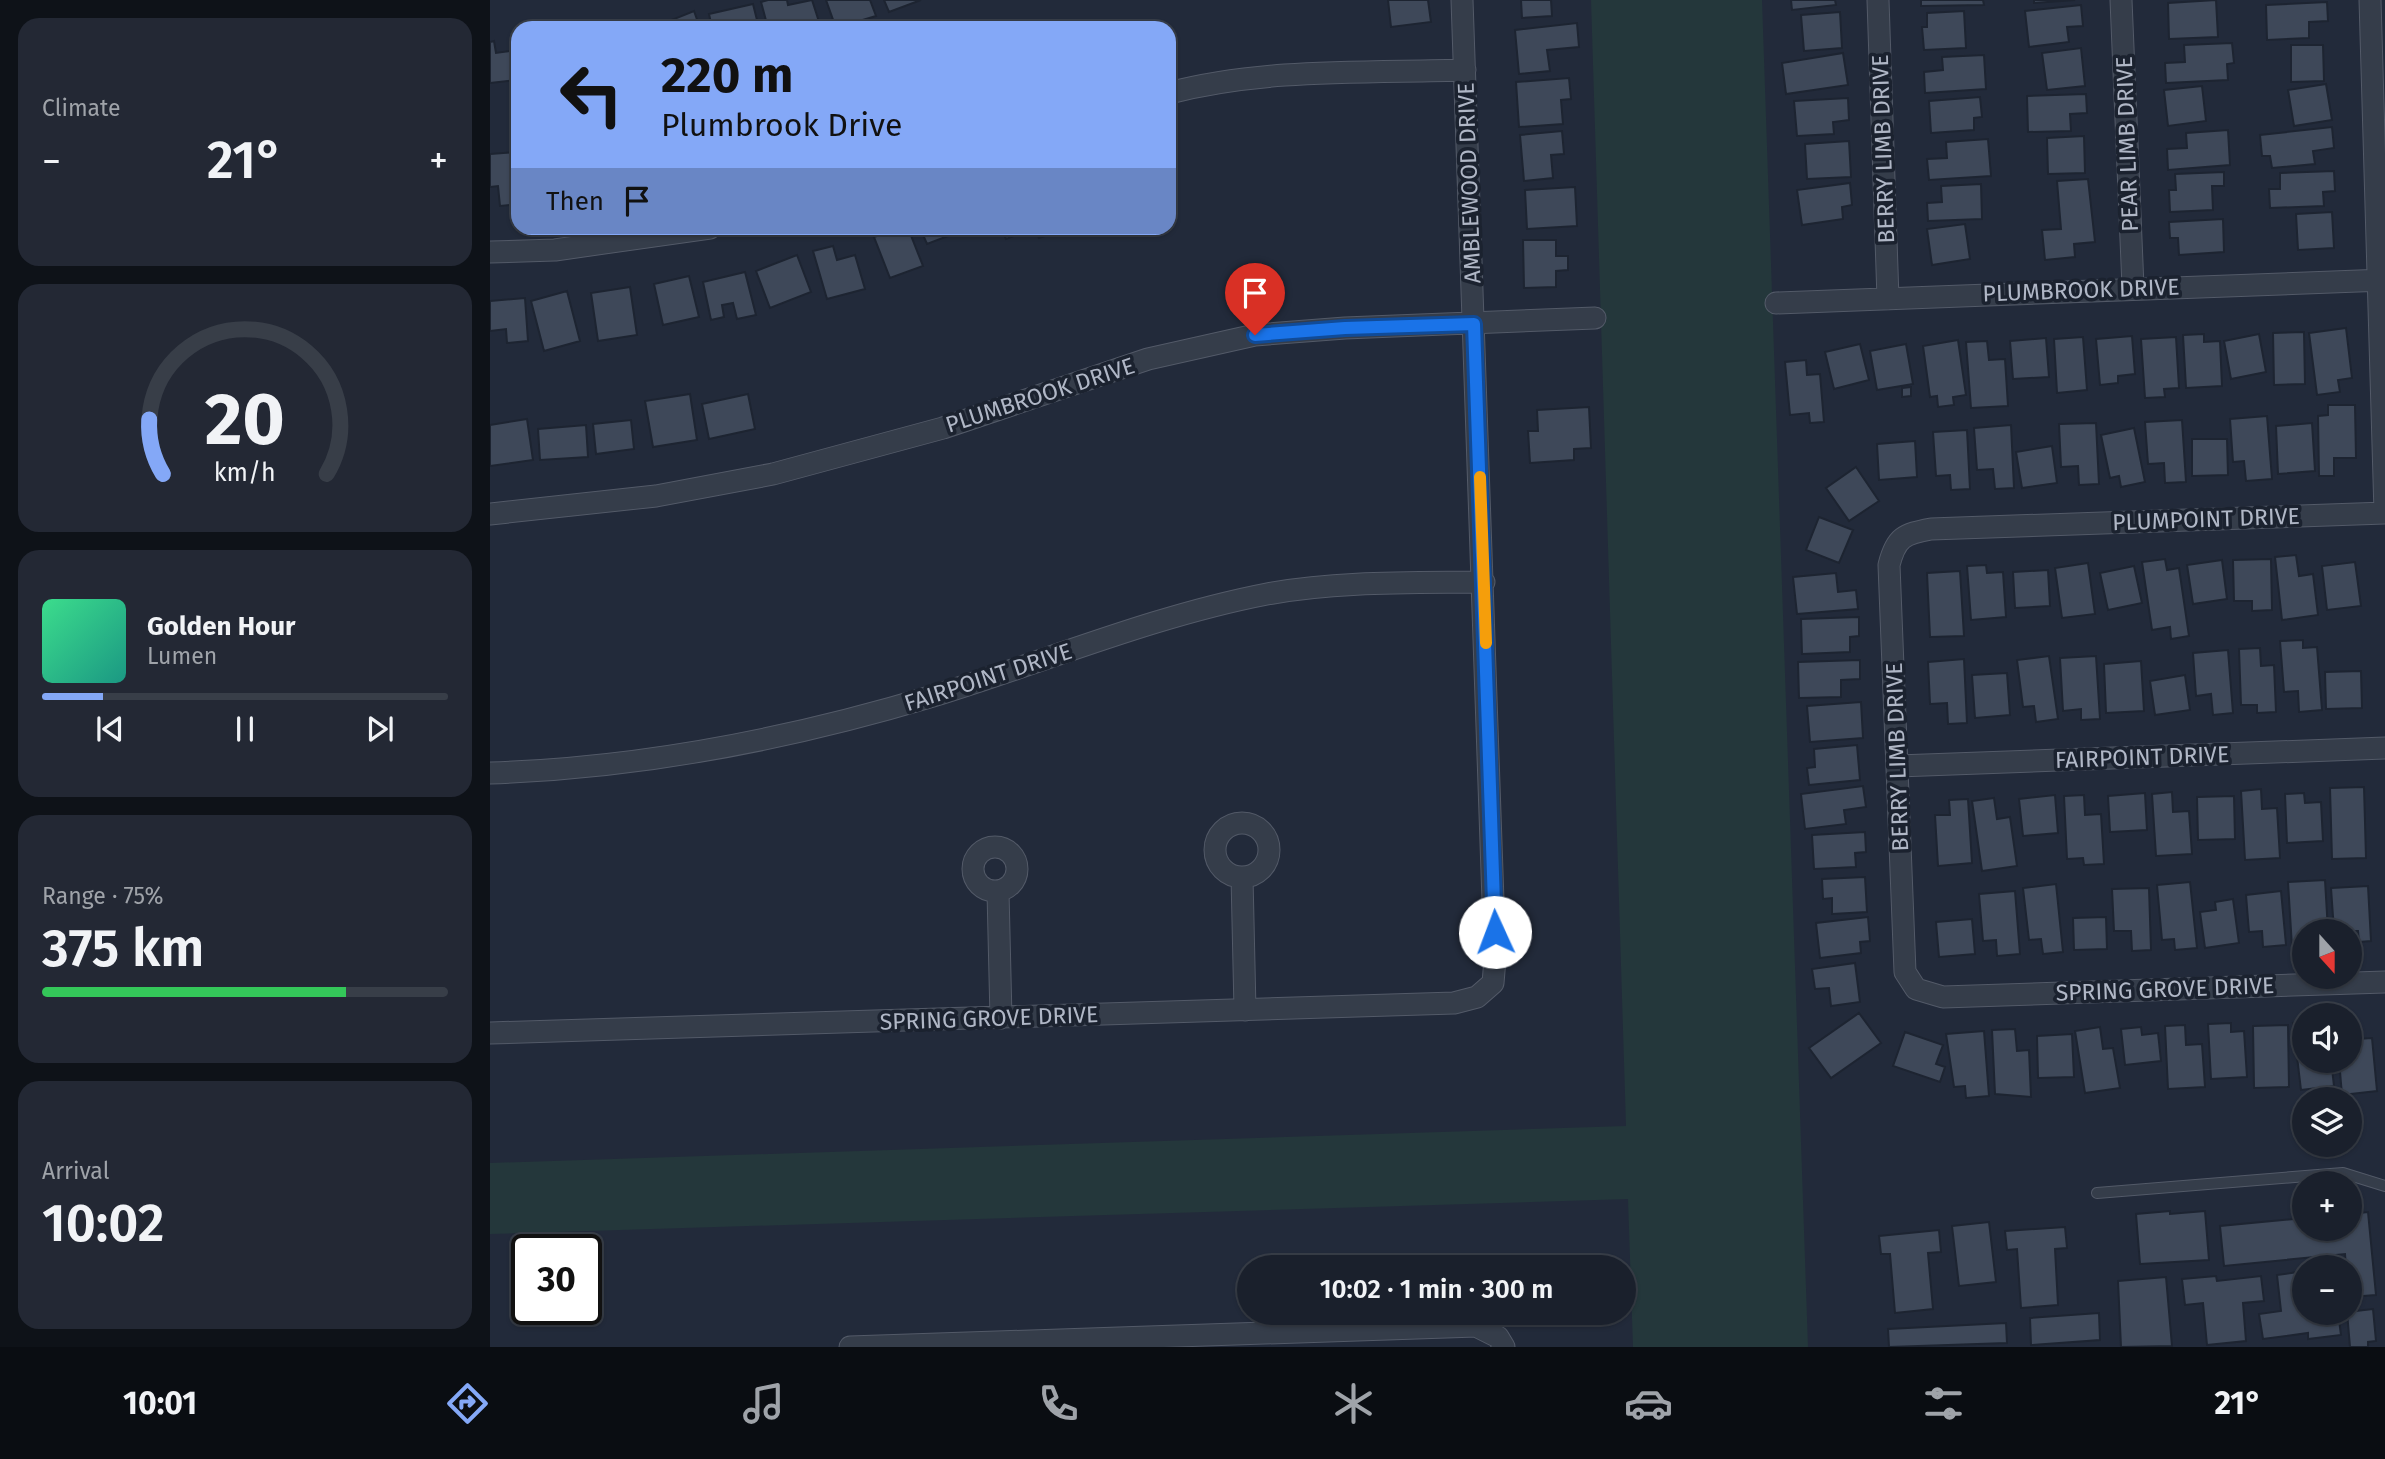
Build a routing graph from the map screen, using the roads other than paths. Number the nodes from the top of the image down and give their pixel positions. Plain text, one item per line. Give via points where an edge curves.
1 (1462, 0) edge
2 (1878, 0) edge
3 (2121, 0) edge
4 (2370, 0) edge
5 (2378, 22) edge
6 (1465, 70) junction
7 (1176, 92) edge
8 (661, 235) edge
9 (490, 253) edge
10 (2383, 280) edge
11 (2133, 287) junction
12 (1888, 299) junction
13 (1776, 303) dead end
14 (1595, 318) dead end
15 (1474, 324) junction
16 (2385, 513) edge
17 (490, 514) edge
18 (2026, 526) joint
19 (1484, 582) junction
20 (2385, 748) edge
21 (1898, 766) junction
22 (490, 773) edge
23 (1242, 877) dead end
24 (998, 892) dead end
25 (2385, 982) edge
26 (1484, 991) joint
27 (2028, 994) joint
28 (1245, 1010) junction
29 (1001, 1018) junction
30 (490, 1033) edge
31 (2385, 1186) edge
32 (2096, 1193) dead end
33 (850, 1347) edge
34 (1504, 1347) edge

1 - 6 street, AMBLEWOOD DRIVE
2 - 12 street, BERRY LIMB DRIVE
3 - 11 street, PEAR LIMB DRIVE
4 - 5 street
5 - 10 street
6 - 7 street via 1286,75
6 - 15 street, AMBLEWOOD DRIVE
8 - 9 street via 555,250
10 - 11 street, PLUMBROOK DRIVE
10 - 16 street
11 - 12 street, PLUMBROOK DRIVE
12 - 13 street, PLUMBROOK DRIVE
14 - 15 street, PLUMBROOK DRIVE
15 - 17 street, PLUMBROOK DRIVE via 1292,331 1220,341 1148,359 892,443 773,474 656,496
15 - 19 street, AMBLEWOOD DRIVE
16 - 18 street, PLUMPOINT DRIVE
18 - 21 street, BERRY LIMB DRIVE via 1931,530 1908,534 1894,545 1889,565
19 - 22 street, FAIRPOINT DRIVE via 1380,584 1270,594 1161,621 933,696 799,730 656,757
19 - 26 street, AMBLEWOOD DRIVE via 1495,959 1493,983
20 - 21 street, FAIRPOINT DRIVE
21 - 27 street, BERRY LIMB DRIVE via 1905,972 1916,989 1943,997
23 - 28 street
24 - 29 street
25 - 27 street, SPRING GROVE DRIVE
26 - 28 street, SPRING GROVE DRIVE via 1454,1003
28 - 29 street, SPRING GROVE DRIVE
29 - 30 street, SPRING GROVE DRIVE
31 - 32 lane via 2343,1172
33 - 34 street via 1476,1326 1498,1337

